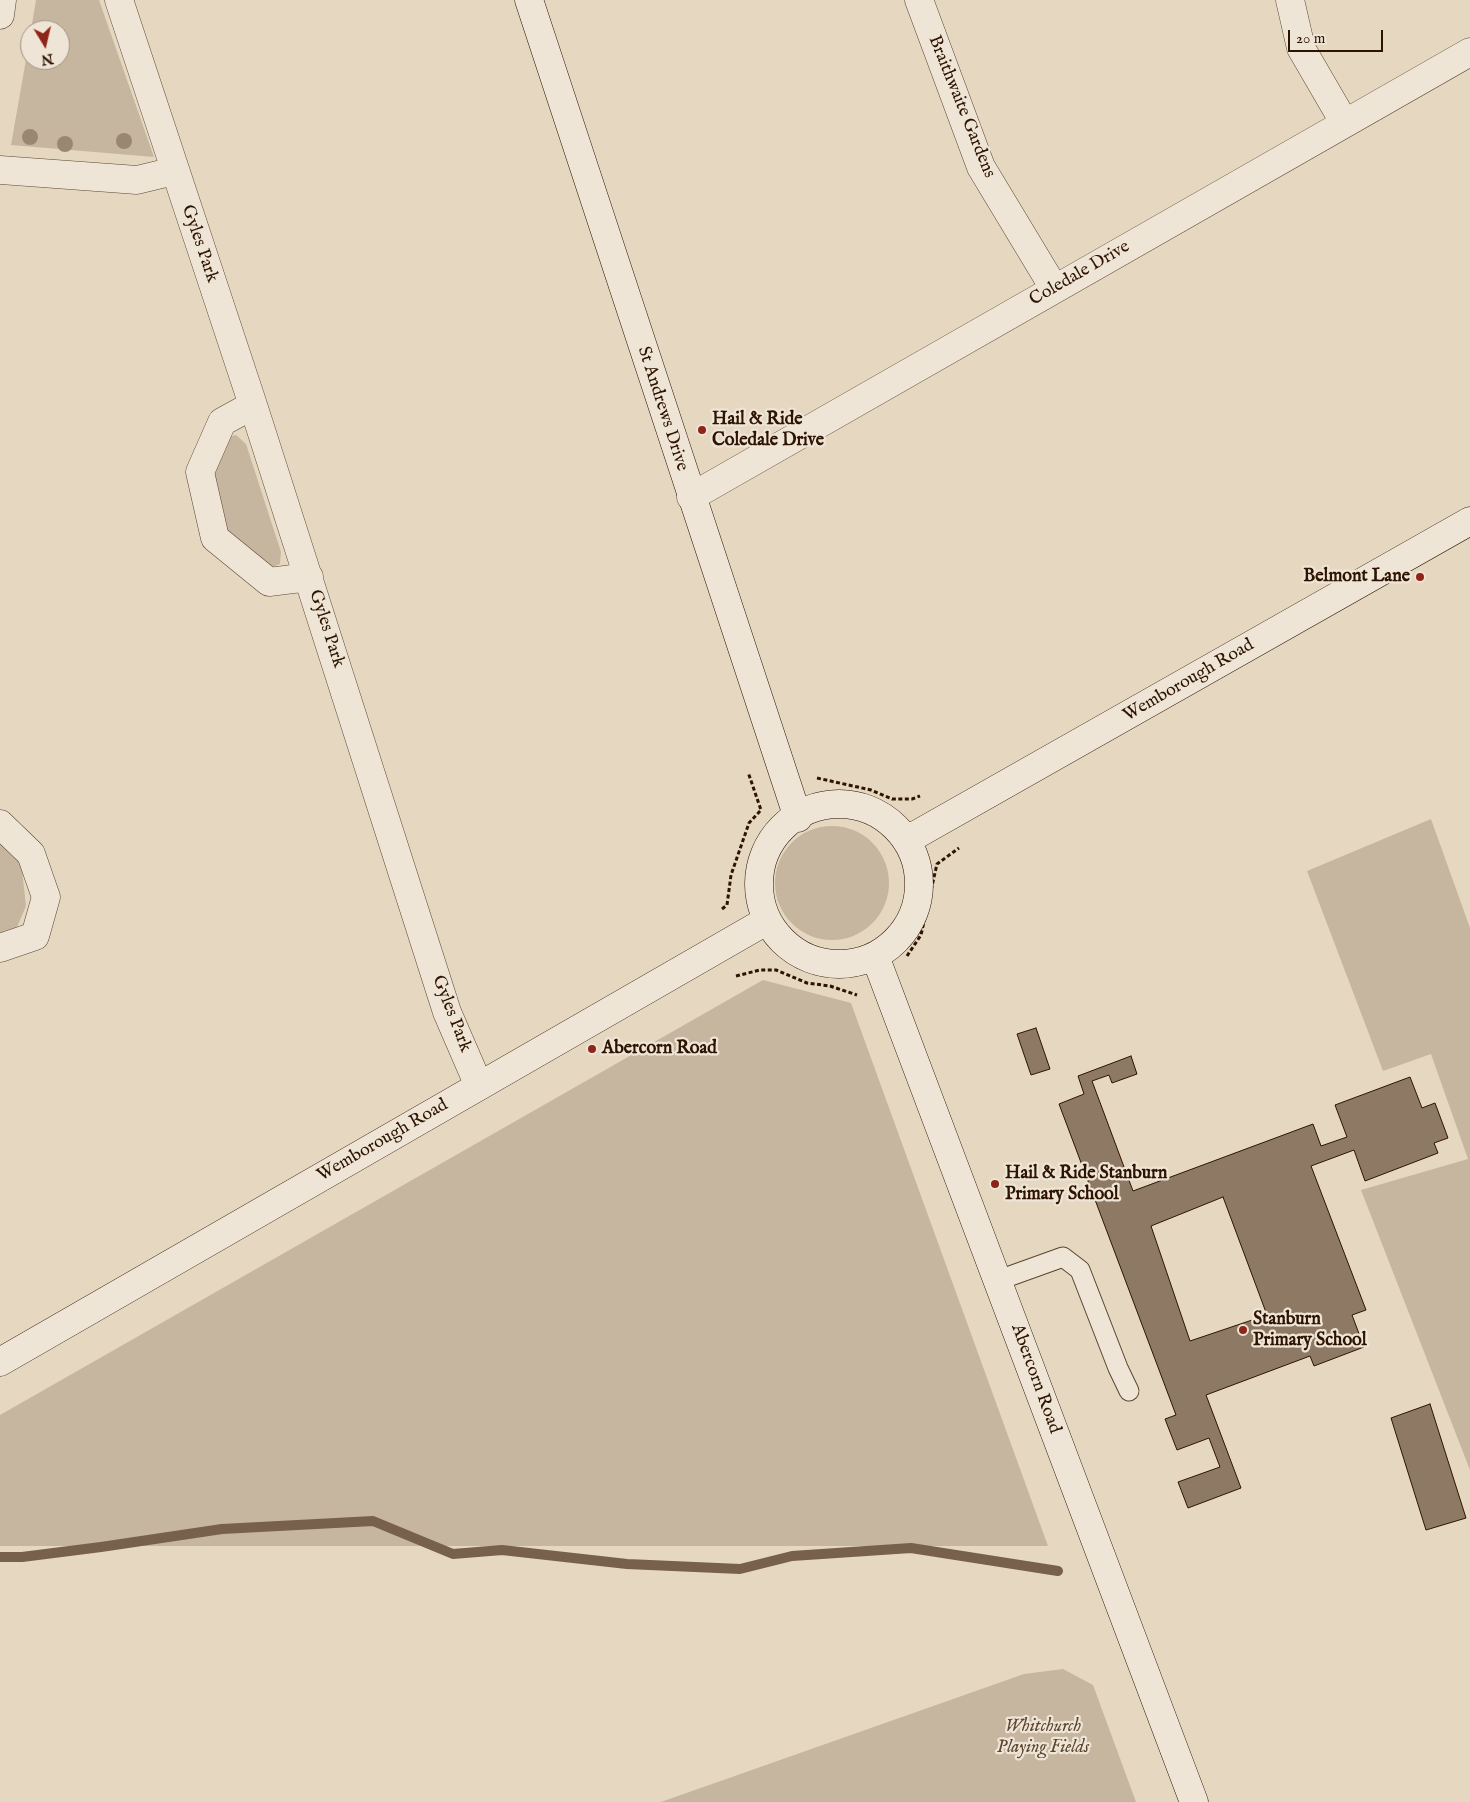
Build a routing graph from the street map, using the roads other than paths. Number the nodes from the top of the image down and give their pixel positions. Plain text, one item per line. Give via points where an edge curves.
1 (2, 0) edge
2 (119, 0) edge
3 (529, 0) edge
4 (919, 0) edge
5 (1290, 0) edge
6 (0, 14) edge
7 (1470, 52) edge
8 (1344, 122) junction
9 (0, 170) edge
10 (174, 171) junction
11 (1054, 288) junction
12 (253, 405) junction
13 (691, 497) junction
14 (1470, 521) edge
15 (309, 577) junction
16 (798, 818) junction
17 (0, 824) edge
18 (907, 840) junction
19 (766, 920) junction
20 (0, 948) edge
21 (875, 956) junction
22 (479, 1086) junction
23 (999, 1280) junction
24 (0, 1362) edge
25 (1129, 1391) dead end
26 (1194, 1802) edge

1 - 6 street
2 - 10 street, Gyles Park
3 - 13 street, St Andrews Drive
4 - 11 street, Braithwaite Gardens via 981,167
5 - 8 street via 1301,48
7 - 8 street, Coledale Drive
8 - 11 street, Coledale Drive
9 - 10 street via 137,180
10 - 12 street, Gyles Park
11 - 13 street, Coledale Drive
12 - 15 street, Gyles Park
12 - 15 street via 222,422 200,472 215,538 270,582
13 - 16 street, St Andrews Drive
14 - 18 street, Wemborough Road
15 - 22 street, Gyles Park via 448,1012
16 - 18 street via 832,804 856,805 878,814
16 - 19 street via 786,823 769,843 759,868 758,895
17 - 20 street via 31,854 46,897 35,936
18 - 21 street via 919,872 918,897 910,921 895,941
19 - 21 street via 781,941 802,956 825,964 851,964
19 - 22 street, Wemborough Road
21 - 23 street, Abercorn Road
22 - 24 street, Wemborough Road
23 - 25 lane via 1063,1257 1080,1270
23 - 26 street, Abercorn Road

